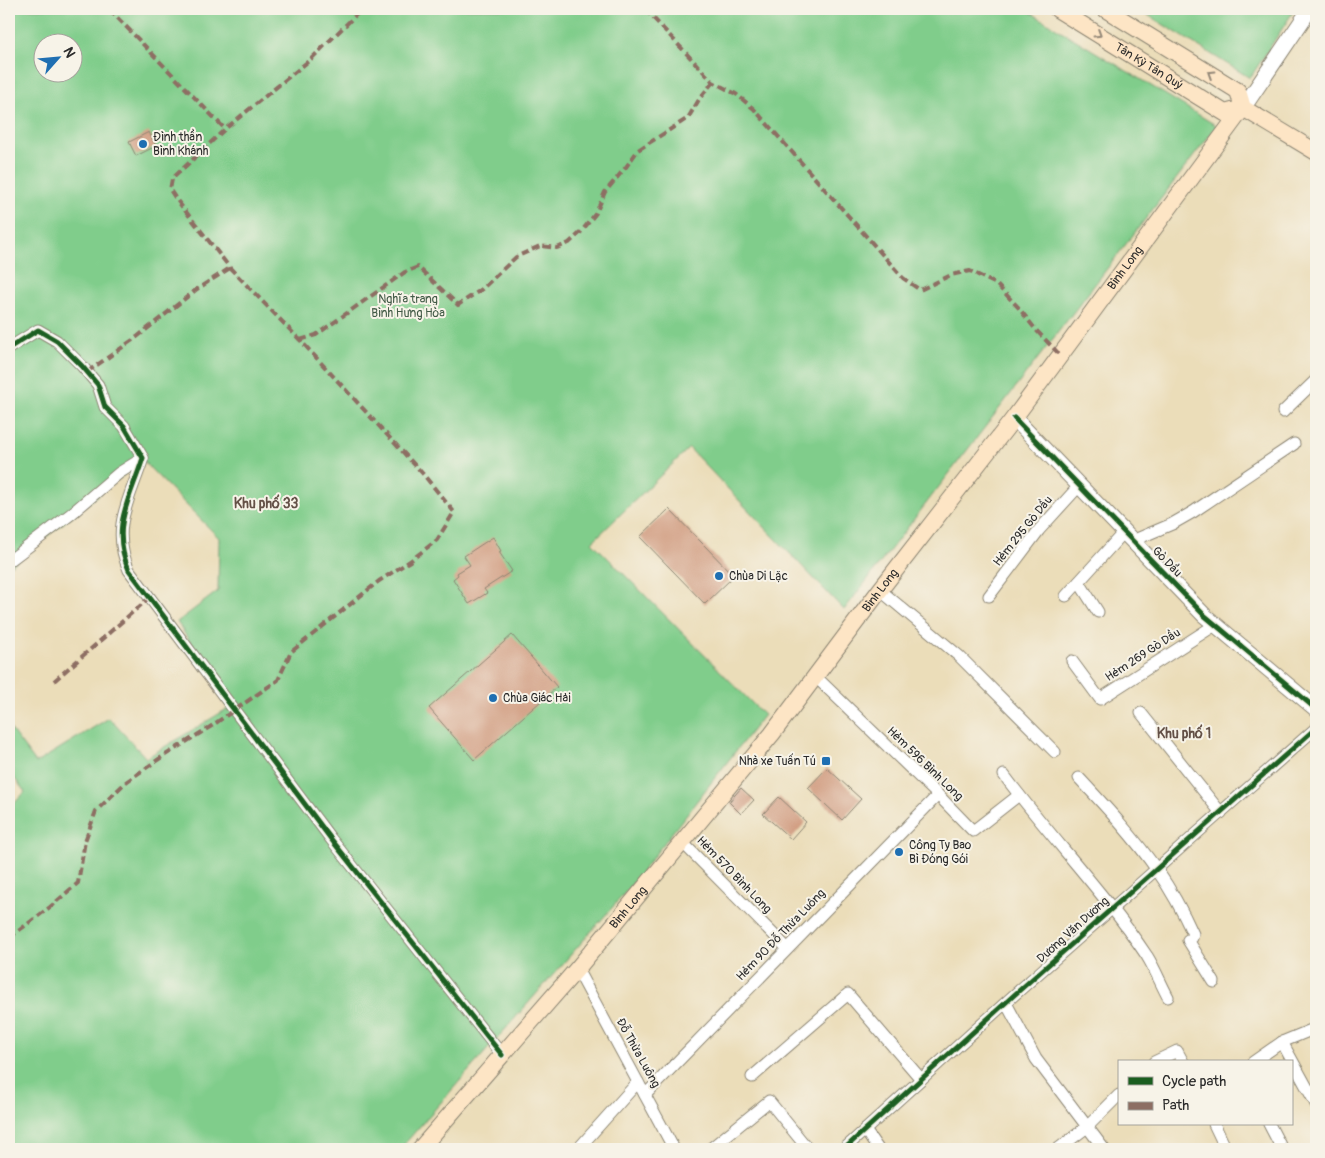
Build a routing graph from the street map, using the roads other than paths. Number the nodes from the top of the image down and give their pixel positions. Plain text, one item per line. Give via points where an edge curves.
1 (1056, 9) edge
2 (1105, 9) edge
3 (1310, 9) edge
4 (1243, 108) junction
5 (1316, 152) edge
6 (9, 348) edge
7 (1316, 380) edge
8 (1282, 412) dead end
9 (1014, 418) junction
10 (1294, 444) dead end
11 (143, 458) junction
12 (1080, 486) junction
13 (1128, 537) junction
14 (9, 561) edge
15 (1079, 582) junction
16 (880, 590) junction
17 (989, 596) dead end
18 (1066, 596) dead end
19 (1098, 612) dead end
20 (1215, 624) junction
21 (1072, 661) dead end
22 (815, 676) junction
23 (1316, 708) edge
24 (1141, 713) dead end
25 (1316, 728) edge
26 (1055, 752) dead end
27 (1004, 775) dead end
28 (1079, 778) dead end
29 (938, 794) junction
30 (1019, 795) junction
31 (1221, 813) junction
32 (682, 842) junction
33 (1157, 869) junction
34 (1112, 908) junction
35 (787, 948) junction
36 (576, 969) junction
37 (1214, 982) dead end
38 (1168, 997) dead end
39 (1006, 1003) junction
40 (1316, 1028) edge
41 (1282, 1042) junction
42 (502, 1055) junction
43 (1158, 1060) edge
44 (1182, 1060) edge
45 (1256, 1060) edge
46 (1292, 1060) edge
47 (1292, 1060) edge
48 (752, 1078) dead end
49 (921, 1079) junction
50 (638, 1082) junction
51 (645, 1095) junction
52 (1118, 1096) edge
53 (1316, 1104) edge
54 (1215, 1126) edge
55 (1270, 1126) edge
56 (1087, 1127) junction
57 (865, 1130) junction
58 (420, 1149) edge
59 (578, 1149) edge
60 (674, 1149) edge
61 (710, 1149) edge
62 (808, 1149) edge
63 (844, 1149) edge
64 (878, 1149) edge
65 (1058, 1149) edge
66 (1104, 1149) edge
67 (1226, 1149) edge
68 (1282, 1149) edge

1 -> 4 main road, Tân Kỳ Tân Quý via 1225,112
4 -> 2 main road, Tân Kỳ Tân Quý via 1238,91
3 - 4 street, Bình Long
4 - 5 main road
4 - 9 main road, Bình Long
6 - 11 street via 38,330 57,341 98,385 106,406 124,426
7 - 8 street
9 - 12 street, Gò Dầu
9 - 16 main road, Bình Long
10 - 13 street via 1172,524
11 - 14 street via 118,473
11 - 42 street via 121,525 121,544 129,570 331,839
12 - 13 street, Gò Dầu
12 - 17 street, Hẻm 295 Gò Dầu via 1039,530
13 - 15 street
13 - 20 street, Gò Dầu
15 - 18 street
15 - 19 street
16 - 22 main road, Bình Long
16 - 26 street via 959,656
20 - 21 street, Hẻm 269 Gò Dầu via 1100,699
20 - 23 street, Gò Dầu
22 - 29 street, Hẻm 596 Bình Long
22 - 32 main road, Bình Long via 772,734
24 - 31 street
25 - 31 street, Dương Văn Dương
27 - 30 street
28 - 33 street
29 - 30 street, Hẻm 596 Bình Long via 973,831
29 - 35 street, Hẻm 90 Đỗ Thừa Luông
30 - 34 street
31 - 33 street, Dương Văn Dương
32 - 35 street, Hẻm 570 Bình Long
32 - 36 main road, Bình Long
33 - 34 street, Dương Văn Dương
33 - 37 street via 1193,934 1188,940
34 - 38 street via 1148,958
34 - 39 street, Dương Văn Dương
35 - 51 street, Hẻm 90 Đỗ Thừa Luông
36 - 42 main road, Bình Long
36 - 50 street, Đỗ Thừa Luông
39 - 49 street, Dương Văn Dương
39 - 56 street via 1036,1059
40 - 41 street
41 - 45 street
41 - 46 street
42 - 58 main road, Bình Long
43 - 44 street via 1176,1051
47 - 53 street
48 - 49 street via 848,994
49 - 57 street, Dương Văn Dương
50 - 51 street, Đỗ Thừa Luông
50 - 59 street
51 - 60 street, Đỗ Thừa Luông
52 - 56 street
54 - 67 street
55 - 68 street
56 - 65 street
56 - 66 street
57 - 63 street, Dương Văn Dương
57 - 64 street
61 - 62 street via 769,1101

